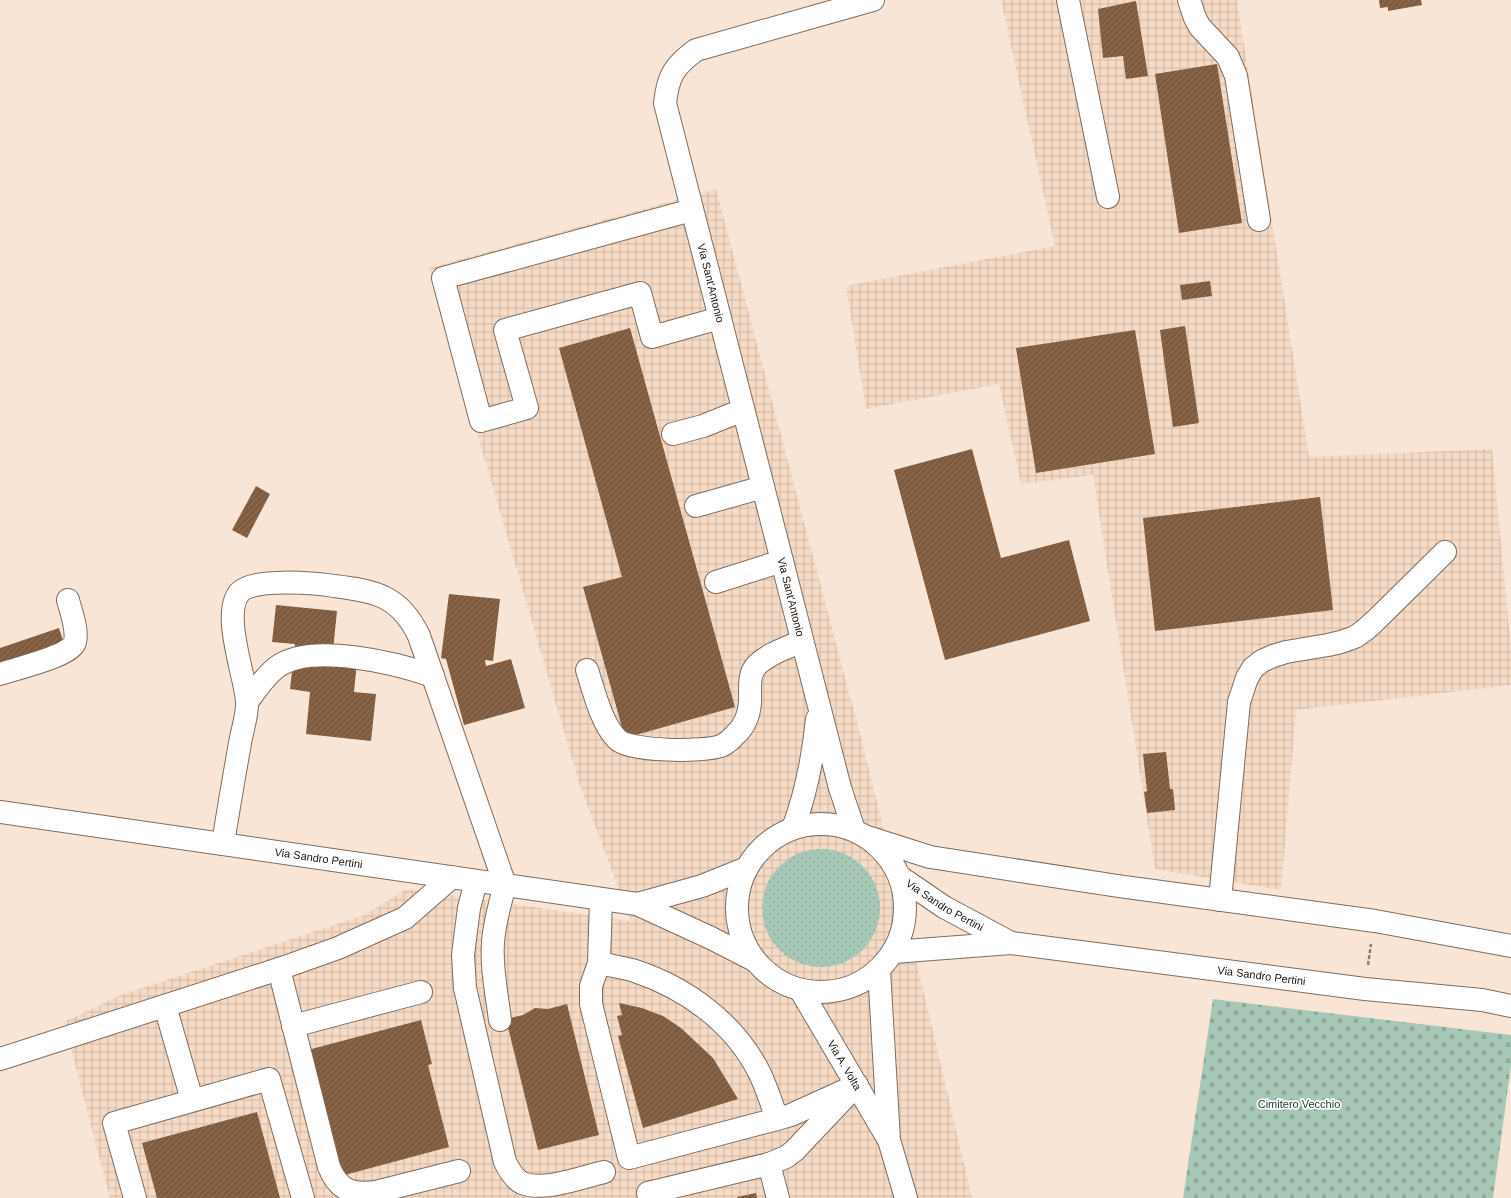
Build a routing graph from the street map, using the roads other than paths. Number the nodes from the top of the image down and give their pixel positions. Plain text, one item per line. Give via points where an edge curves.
1 (873, 0) edge
2 (1068, 0) edge
3 (1189, 0) edge
4 (1108, 197) dead end
5 (692, 210) junction
6 (1259, 220) dead end
7 (720, 318) junction
8 (743, 410) junction
9 (673, 434) dead end
10 (763, 487) junction
11 (696, 506) dead end
12 (1444, 552) dead end
13 (782, 561) junction
14 (716, 582) dead end
15 (68, 600) dead end
16 (802, 641) junction
17 (587, 670) dead end
18 (0, 674) edge
19 (433, 676) junction
20 (247, 702) junction
21 (819, 704) junction
22 (0, 812) edge
23 (793, 828) junction
24 (860, 833) junction
25 (222, 844) junction
26 (747, 868) junction
27 (900, 877) junction
28 (452, 878) junction
29 (476, 881) junction
30 (506, 885) junction
31 (600, 899) junction
32 (1220, 900) junction
33 (637, 904) junction
34 (1011, 943) junction
35 (1511, 946) edge
36 (893, 952) junction
37 (754, 960) junction
38 (599, 963) junction
39 (279, 969) junction
40 (879, 970) junction
41 (801, 990) junction
42 (421, 992) dead end
43 (165, 1006) junction
44 (1511, 1006) edge
45 (500, 1020) dead end
46 (293, 1026) junction
47 (0, 1059) edge
48 (857, 1085) junction
49 (192, 1100) junction
50 (777, 1118) junction
51 (889, 1140) junction
52 (769, 1164) junction
53 (459, 1171) dead end
54 (604, 1172) dead end
55 (648, 1193) dead end
56 (136, 1198) edge
57 (303, 1198) edge
58 (778, 1198) edge
59 (906, 1198) edge

1 - 5 street, Via Sant'Antonio via 712,45 696,50 683,59 673,72 667,87 665,103
2 - 4 street
3 - 6 street via 1200,27 1228,57 1236,76
5 - 7 street, Via Sant'Antonio
5 - 7 street via 443,278 481,420 527,408 505,330 640,293 652,337
7 - 8 street, Via Sant'Antonio
8 - 9 street
8 - 10 street, Via Sant'Antonio
10 - 11 street
10 - 13 street, Via Sant'Antonio
12 - 32 street via 1365,630 1341,642 1273,656 1253,668 1239,702
13 - 14 street
13 - 16 street, Via Sant'Antonio
15 - 18 street via 76,633 75,644 58,656
16 - 17 street via 769,656 756,666 751,674 750,704 743,726 728,742 719,746 682,749 643,748 618,741 605,721
16 - 21 street, Via Sant'Antonio
19 - 20 street via 366,658 318,655 277,666
19 - 20 street via 414,624 402,609 387,598 362,590 330,585 263,583 245,588 239,593 233,608 233,626
19 - 30 street
20 - 25 street
21 - 23 street, Via Sant'Antonio via 809,778
21 - 24 street, Via Sant'Antonio via 844,804
22 - 25 street, Via Sandro Pertini
23 - 24 street via 831,824
23 - 26 street via 775,837 759,851
24 - 27 street via 881,848 892,861
24 - 32 street via 930,857
25 - 28 street, Via Sandro Pertini
26 - 33 street, Via Sandro Pertini via 702,886
26 - 37 street via 738,891 737,915 742,938
27 - 34 street, Via Sandro Pertini via 944,906
27 - 36 street via 906,908 905,923
28 - 29 street, Via Sandro Pertini
28 - 39 street via 416,910 399,921 338,948
29 - 30 street, Via Sandro Pertini
29 - 54 street via 466,932 465,988 508,1170 521,1183 536,1186
30 - 31 street, Via Sandro Pertini
30 - 45 street via 493,943
31 - 33 street, Via Sandro Pertini
31 - 38 street
32 - 35 street via 1375,921
33 - 37 street, Via Sandro Pertini
34 - 36 street, Via Sandro Pertini
34 - 44 street, Via Sandro Pertini via 1365,989 1482,1000
36 - 40 street
37 - 41 street via 767,974 783,984
38 - 50 street via 633,971 669,985 717,1018 740,1042 759,1071
38 - 50 street via 591,986 591,1004 629,1158
39 - 43 street
39 - 46 street
40 - 41 street via 862,982 843,990 822,993
40 - 51 street, Via A. Volta
41 - 48 street, Via A. Volta
42 - 46 street
43 - 47 street
43 - 49 street
46 - 53 street via 329,1167 332,1177 338,1184 355,1193 376,1192
48 - 50 street via 791,1115
48 - 51 street, Via A. Volta
48 - 52 street via 794,1151
49 - 56 street via 114,1123
49 - 57 street via 268,1079
51 - 59 street, Via A. Volta
52 - 55 street
52 - 58 street

